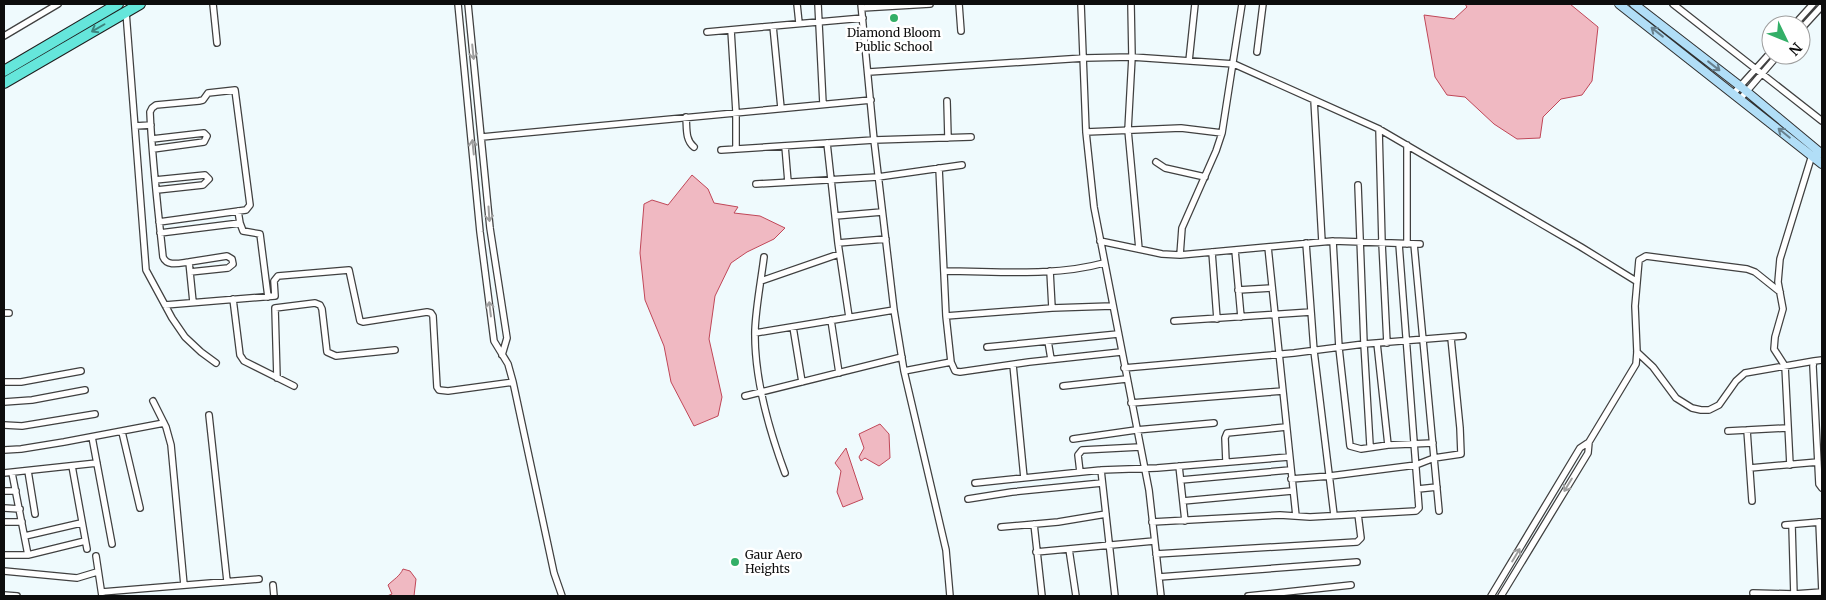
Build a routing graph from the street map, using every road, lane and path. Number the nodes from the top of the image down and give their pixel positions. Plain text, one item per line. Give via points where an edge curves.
1 (58, 4) edge
2 (118, 4) edge
3 (140, 4) edge
4 (213, 4) edge
5 (458, 4) edge
6 (468, 4) edge
7 (797, 4) edge
8 (818, 4) edge
9 (926, 4) edge
10 (930, 4) edge
11 (959, 4) edge
12 (1081, 4) edge
13 (1131, 4) edge
14 (1195, 4) edge
15 (1242, 4) edge
16 (1263, 4) edge
17 (1619, 4) edge
18 (1673, 4) edge
19 (1813, 4) edge
20 (1638, 5) edge
21 (861, 6) edge
22 (1822, 6) edge
23 (126, 12) junction
24 (1803, 15) edge
25 (863, 18) junction
26 (1811, 19) edge
27 (818, 22) junction
28 (799, 23) junction
29 (773, 26) junction
30 (731, 30) junction
31 (961, 31) dead end
32 (707, 32) dead end
33 (4, 36) edge
34 (217, 43) dead end
35 (1257, 52) dead end
36 (1132, 57) junction
37 (1084, 58) junction
38 (1189, 61) junction
39 (1761, 63) edge
40 (1234, 64) junction
41 (1770, 65) edge
42 (1756, 69) junction
43 (4, 70) edge
44 (869, 72) junction
45 (1762, 74) junction
46 (4, 83) edge
47 (1743, 89) junction
48 (1734, 93) junction
49 (1741, 98) junction
50 (468, 100) junction
51 (478, 100) junction
52 (871, 100) junction
53 (1314, 100) junction
54 (947, 101) dead end
55 (823, 104) junction
56 (781, 108) junction
57 (736, 112) junction
58 (686, 117) junction
59 (1822, 121) edge
60 (151, 125) junction
61 (136, 126) junction
62 (1379, 129) junction
63 (1128, 130) junction
64 (1086, 132) junction
65 (1222, 132) junction
66 (482, 137) junction
67 (971, 137) dead end
68 (948, 138) junction
69 (152, 139) junction
70 (874, 140) junction
71 (827, 143) junction
72 (1407, 145) junction
73 (784, 146) junction
74 (694, 147) dead end
75 (153, 149) junction
76 (736, 149) junction
77 (721, 150) dead end
78 (1822, 154) edge
79 (1812, 155) junction
80 (1156, 162) dead end
81 (1822, 164) edge
82 (962, 165) dead end
83 (939, 168) junction
84 (878, 177) junction
85 (1205, 177) junction
86 (156, 180) junction
87 (830, 180) junction
88 (788, 182) junction
89 (756, 184) dead end
90 (1358, 185) dead end
91 (157, 190) junction
92 (238, 211) junction
93 (882, 212) junction
94 (835, 216) junction
95 (159, 222) junction
96 (240, 223) junction
97 (160, 233) junction
98 (886, 239) junction
99 (1100, 241) junction
100 (1333, 241) junction
101 (1322, 242) junction
102 (1360, 242) junction
103 (838, 243) junction
104 (1306, 243) junction
105 (1382, 243) junction
106 (1399, 244) junction
107 (1414, 244) junction
108 (1268, 247) junction
109 (1139, 249) junction
110 (1235, 250) junction
111 (1212, 252) junction
112 (839, 254) junction
113 (1180, 255) junction
114 (764, 257) dead end
115 (189, 262) junction
116 (1104, 263) junction
117 (945, 271) junction
118 (1050, 271) junction
119 (190, 272) junction
120 (761, 281) junction
121 (1636, 281) junction
122 (1272, 288) junction
123 (1238, 290) junction
124 (1780, 292) junction
125 (275, 296) junction
126 (268, 297) junction
127 (232, 299) junction
128 (193, 302) junction
129 (165, 305) junction
130 (1112, 306) junction
131 (275, 308) junction
132 (1052, 308) junction
133 (894, 310) junction
134 (1312, 312) junction
135 (1274, 315) junction
136 (946, 316) junction
137 (849, 317) junction
138 (1241, 317) junction
139 (1217, 319) junction
140 (831, 320) junction
141 (1174, 321) dead end
142 (793, 326) junction
143 (755, 333) junction
144 (1118, 334) junction
145 (1463, 336) dead end
146 (1451, 338) junction
147 (1048, 341) junction
148 (1423, 341) junction
149 (1406, 342) junction
150 (1377, 343) junction
151 (1387, 343) junction
152 (1364, 344) junction
153 (987, 347) dead end
154 (1339, 348) junction
155 (395, 350) dead end
156 (1314, 351) junction
157 (1122, 352) junction
158 (1638, 352) junction
159 (1278, 354) junction
160 (502, 355) junction
161 (902, 357) junction
162 (1051, 359) junction
163 (1822, 360) edge
164 (1814, 361) junction
165 (952, 362) junction
166 (216, 363) dead end
167 (1013, 364) junction
168 (1785, 366) junction
169 (1124, 368) junction
170 (81, 371) dead end
171 (904, 371) junction
172 (839, 373) junction
173 (277, 378) junction
174 (1126, 379) junction
175 (4, 382) edge
176 (513, 382) junction
177 (802, 382) junction
178 (294, 386) dead end
179 (1063, 386) dead end
180 (85, 390) dead end
181 (1283, 391) junction
182 (762, 392) junction
183 (745, 396) dead end
184 (153, 401) dead end
185 (4, 402) edge
186 (1131, 403) junction
187 (95, 414) dead end
188 (209, 415) dead end
189 (164, 422) junction
190 (1214, 423) dead end
191 (4, 425) edge
192 (1286, 427) junction
193 (1788, 428) junction
194 (1136, 430) junction
195 (1728, 430) dead end
196 (1747, 430) junction
197 (122, 432) junction
198 (92, 437) junction
199 (1073, 439) dead end
200 (1589, 442) junction
201 (1433, 443) junction
202 (1388, 444) junction
203 (1415, 444) junction
204 (1370, 445) dead end
205 (1140, 446) junction
206 (4, 450) edge
207 (1289, 457) junction
208 (1434, 458) junction
209 (1226, 462) junction
210 (1818, 462) junction
211 (97, 463) junction
212 (1416, 465) junction
213 (1790, 465) junction
214 (72, 466) junction
215 (1179, 466) junction
216 (1144, 468) junction
217 (1750, 468) junction
218 (1101, 470) junction
219 (1290, 470) junction
220 (28, 471) junction
221 (1080, 472) junction
222 (4, 473) edge
223 (12, 473) junction
224 (785, 473) dead end
225 (1330, 476) junction
226 (1024, 478) junction
227 (1291, 478) junction
228 (1181, 480) junction
229 (975, 483) dead end
230 (1102, 483) junction
231 (1437, 487) junction
232 (1418, 488) junction
233 (1822, 488) edge
234 (4, 491) edge
235 (16, 491) junction
236 (1292, 491) junction
237 (968, 499) dead end
238 (1183, 501) junction
239 (1752, 501) dead end
240 (4, 508) edge
241 (140, 508) dead end
242 (20, 509) junction
243 (1439, 511) dead end
244 (35, 514) dead end
245 (1106, 514) junction
246 (1358, 514) junction
247 (1296, 516) junction
248 (1334, 516) junction
249 (1185, 521) junction
250 (4, 522) edge
251 (22, 522) junction
252 (1152, 522) junction
253 (1820, 522) edge
254 (82, 523) junction
255 (1034, 524) junction
256 (1001, 527) dead end
257 (25, 536) junction
258 (85, 541) junction
259 (1154, 542) junction
260 (112, 544) dead end
261 (1109, 546) junction
262 (1069, 549) junction
263 (87, 550) dead end
264 (1036, 552) junction
265 (1156, 554) junction
266 (4, 555) edge
267 (28, 555) junction
268 (96, 556) dead end
269 (1356, 562) dead end
270 (4, 571) edge
271 (97, 572) junction
272 (1159, 577) junction
273 (259, 579) dead end
274 (227, 581) junction
275 (273, 584) dead end
276 (184, 585) junction
277 (1351, 585) dead end
278 (1753, 593) dead end
279 (1819, 593) edge
280 (102, 594) edge
281 (4, 595) edge
282 (1770, 595) edge
283 (1794, 595) edge
284 (17, 596) edge
285 (274, 596) edge
286 (562, 596) edge
287 (950, 596) edge
288 (1042, 596) edge
289 (1076, 596) edge
290 (1115, 596) edge
291 (1161, 596) edge
292 (1248, 596) edge
293 (1491, 596) edge
294 (1501, 596) edge

1 - 33 street
2 - 43 highway
3 - 23 highway
4 - 34 street
5 - 50 street
6 -> 51 street
7 - 28 street
8 - 27 street
9 - 10 street
9 - 21 street
11 - 31 street
12 - 37 street
13 - 36 street
14 - 38 street
15 - 40 street
16 - 35 street
48 -> 17 main road
18 - 42 street
19 - 24 street
20 -> 47 main road
21 - 25 street
22 - 26 street
23 -> 46 highway
23 - 61 street
25 - 27 street
25 - 44 street
27 - 28 street
27 - 55 street
28 - 29 street
29 - 30 street
29 - 56 street
30 - 32 street
30 - 57 street
36 - 37 street
36 - 38 street
36 - 63 street
37 - 44 street
37 - 64 street
38 - 40 street
39 - 42 street
40 - 53 street
40 - 65 street
41 - 45 street
42 - 45 street
42 - 47 street
44 - 52 street
45 - 47 street
45 - 59 street
47 - 48 street
47 - 49 street
47 - 78 main road
48 - 49 main road
79 -> 49 main road
50 - 51 street
160 -> 50 street via 494,341
51 - 66 street
52 - 55 street
52 - 70 street
53 - 62 street
53 - 101 street
54 - 68 street
55 - 56 street
56 - 57 street
57 - 58 street
57 - 76 street
58 - 66 street
58 - 74 street via 687,138
60 - 61 street
60 - 69 street
60 - 92 street via 150,112 156,105 199,101 208,93 234,90 250,205 246,210
61 - 129 street via 146,270
62 - 72 street
62 - 105 street
63 - 64 street
63 - 65 street via 1181,128
63 - 109 street
64 - 99 street
65 - 85 street
66 -> 160 street via 490,228 507,338
67 - 68 street
68 - 70 street
69 - 75 street
69 - 75 street via 204,133 207,136 204,142
70 - 71 street
70 - 84 street
71 - 73 street
71 - 87 street
72 - 107 street
72 - 121 street
73 - 76 street
73 - 88 street
75 - 86 street
76 - 77 street
79 - 81 main road
79 - 124 street via 1780,258
80 - 85 street via 1165,168
82 - 83 street
83 - 84 street
83 - 117 street
84 - 87 street
84 - 93 street
85 - 113 street via 1182,228
86 - 91 street
86 - 91 street via 205,174 209,179 203,184
87 - 88 street
87 - 94 street
88 - 89 street
90 - 102 street
91 - 95 street
92 - 95 street
92 - 96 street
93 - 94 street
93 - 98 street
94 - 103 street
95 - 97 street
96 - 97 street
96 - 126 street via 242,231 260,234
97 - 115 street via 164,261
98 - 103 street
98 - 133 street
99 - 109 street
99 - 116 street
100 - 101 street
100 - 102 street
100 - 154 street
101 - 104 street
102 - 105 street
102 - 152 street
103 - 112 street
104 - 108 street
104 - 134 street
105 - 106 street
105 - 151 street
106 - 107 street
106 - 149 street
107 - 148 street
108 - 110 street
108 - 122 street
109 - 113 street
110 - 111 street
110 - 123 street
111 - 113 street
111 - 139 street
112 - 120 street
112 - 137 street
114 - 120 street
115 - 119 street
115 - 119 street via 227,256 232,258 233,264 228,268
116 - 118 street
116 - 130 street
117 - 118 street
117 - 136 street
118 - 132 street
119 - 128 street
120 - 143 street
121 - 124 street via 1639,260 1646,256 1747,269
121 - 158 street
122 - 123 street
122 - 135 street
123 - 138 street
124 - 168 street via 1783,309 1774,348
125 - 126 street
125 - 131 street
125 - 176 street via 274,281 278,276 349,270 363,322 431,313 439,390
126 - 127 street
127 - 128 street
127 - 173 street via 240,355 244,361
128 - 129 street
129 - 166 street via 193,346
130 - 132 street
130 - 144 street
131 - 155 street via 320,305 327,352 336,356
131 - 173 street
132 - 136 street
133 - 137 street
133 - 161 street
134 - 135 street
134 - 156 street
135 - 138 street
135 - 159 street
136 - 165 street
137 - 140 street
138 - 139 street
139 - 141 street
140 - 142 street
140 - 172 street
142 - 143 street
142 - 177 street
143 - 182 street
144 - 147 street
144 - 157 street
145 - 146 street
146 - 148 street
146 - 208 street via 1461,454
147 - 153 street
147 - 162 street
148 - 149 street
148 - 201 street
149 - 151 street
149 - 203 street
150 - 151 street
150 - 152 street
150 - 202 street
152 - 154 street
152 - 204 street
154 - 156 street
154 - 202 street via 1350,446 1361,449
156 - 159 street
156 - 225 street
157 - 162 street
157 - 169 street
158 - 168 street via 1676,398 1701,410 1719,405 1745,373
158 - 200 street via 1634,370
159 - 169 street
159 - 181 street
160 - 176 street
161 - 171 street
161 - 172 street
162 - 167 street
163 - 164 street
164 - 168 street
164 - 210 street
165 - 167 street via 960,372
165 - 171 street
167 - 226 street
168 - 193 street
169 - 174 street
170 - 175 street
171 - 287 street via 946,550
172 - 177 street
173 - 178 street
174 - 179 street
174 - 186 street
176 - 286 street via 554,573
177 - 182 street
180 - 185 street
181 - 186 street
181 - 192 street
182 - 183 street
182 - 224 street
184 - 189 street
186 - 194 street
187 - 191 street via 22,426
188 - 274 street
189 - 197 street
189 - 276 street via 171,445
190 - 194 street
192 - 207 street
192 - 209 street via 1227,432
193 - 196 street
193 - 213 street
194 - 199 street
194 - 205 street
195 - 196 street
196 - 217 street
197 - 198 street
197 - 241 street
198 - 206 street
198 - 211 street
293 -> 200 street via 1580,448
200 -> 294 street via 1588,453
201 - 203 street
201 - 208 street
202 - 203 street
203 - 212 street
205 - 216 street
205 - 221 street via 1082,450 1078,455
207 - 209 street
207 - 219 street
208 - 212 street
208 - 231 street
209 - 215 street
210 - 213 street
210 - 233 street
211 - 214 street
211 - 260 street
212 - 225 street
212 - 232 street
213 - 217 street
214 - 220 street
214 - 254 street
215 - 216 street
215 - 228 street
216 - 218 street
216 - 252 street
217 - 239 street
218 - 221 street
218 - 230 street
219 - 227 street
219 - 228 street
220 - 223 street
220 - 244 street
221 - 226 street
222 - 223 street
223 - 235 street
225 - 227 street
225 - 248 street
226 - 229 street
227 - 236 street
228 - 238 street
230 - 237 street
230 - 245 street
231 - 232 street
231 - 243 street
232 - 246 street via 1420,505 1416,511
234 - 235 street
235 - 242 street
236 - 238 street
236 - 247 street
238 - 249 street
240 - 242 street
242 - 251 street
245 - 255 street
245 - 261 street
246 - 248 street
246 - 265 street via 1360,538 1357,542
247 - 248 street
247 - 249 street
249 - 252 street
250 - 251 street
251 - 257 street
252 - 259 street
253 - 279 street
253 - 283 street via 1788,525
254 - 257 street
254 - 258 street
255 - 256 street
255 - 264 street
257 - 267 street
258 - 263 street
258 - 267 street
259 - 261 street
259 - 265 street
261 - 262 street
261 - 290 street
262 - 264 street
262 - 289 street
264 - 288 street
265 - 272 street
266 - 267 street
268 - 271 street
269 - 272 street
270 - 271 street via 77,578
271 - 280 street
272 - 291 street
273 - 274 street
274 - 276 street
275 - 285 street
276 - 280 street
277 - 292 street
278 - 282 street
279 - 283 street
281 - 284 street
282 - 283 street

